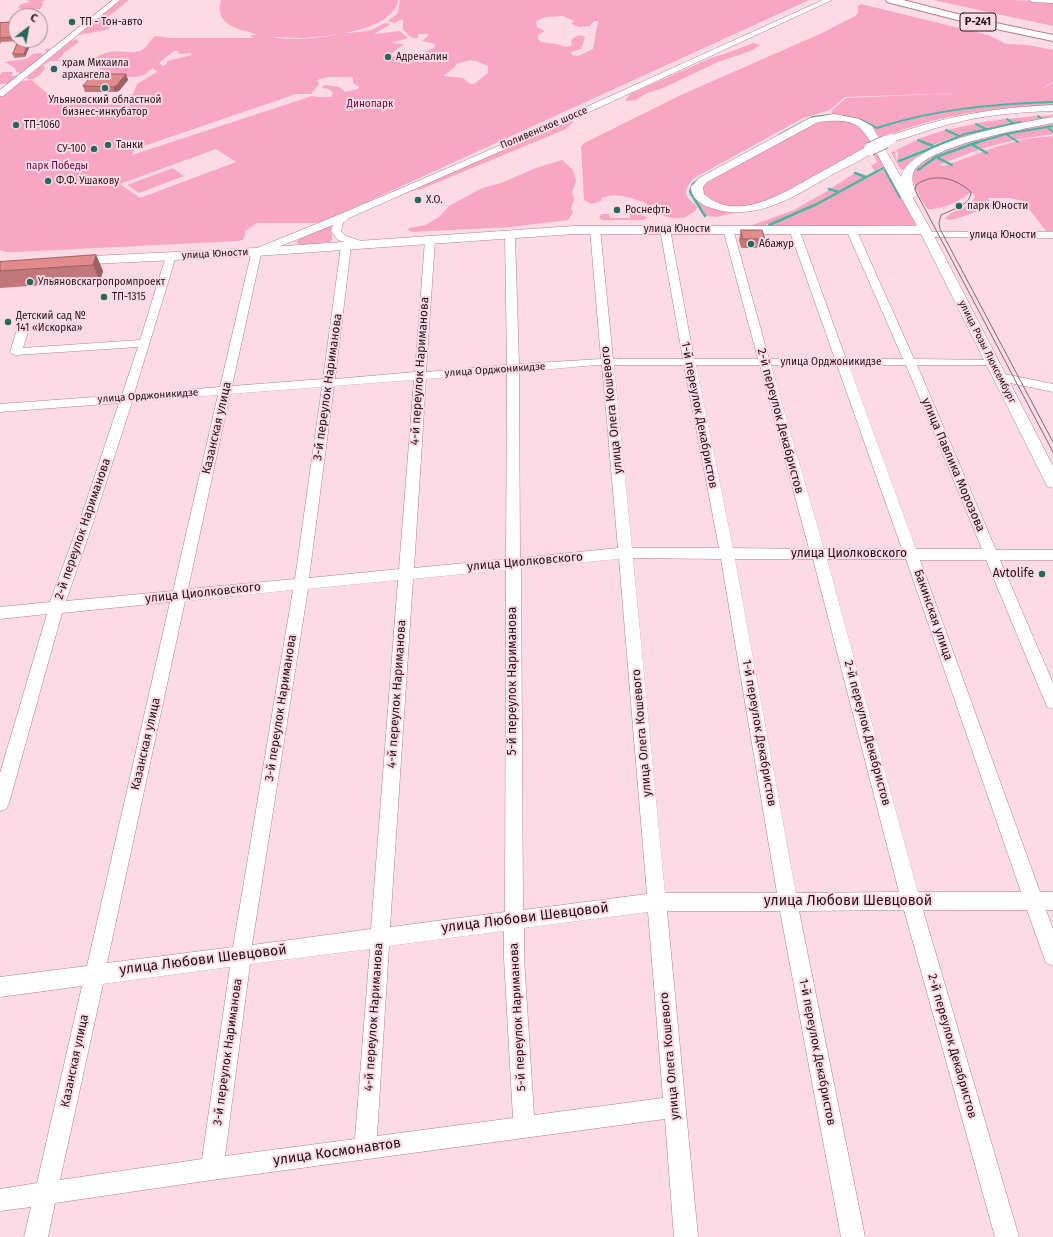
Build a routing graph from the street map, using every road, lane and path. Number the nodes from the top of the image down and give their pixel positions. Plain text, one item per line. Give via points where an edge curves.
1 (117, 0) edge
2 (829, 0) edge
3 (892, 0) edge
4 (1032, 0) edge
5 (904, 1) edge
6 (1053, 1) edge
7 (1053, 35) edge
8 (1053, 38) edge
9 (0, 94) edge
10 (1053, 108) edge
11 (1053, 114) edge
12 (1053, 120) edge
13 (892, 143) junction
14 (872, 154) junction
15 (816, 193) dead end
16 (766, 206) junction
17 (346, 215) junction
18 (762, 218) dead end
19 (595, 229) junction
20 (665, 229) junction
21 (728, 229) junction
22 (925, 229) junction
23 (794, 230) junction
24 (851, 230) junction
25 (510, 235) junction
26 (1053, 235) edge
27 (430, 240) junction
28 (363, 244) junction
29 (346, 246) junction
30 (256, 252) junction
31 (171, 256) junction
32 (59, 261) edge
33 (22, 332) dead end
34 (145, 343) junction
35 (607, 362) junction
36 (689, 362) junction
37 (764, 362) junction
38 (841, 362) junction
39 (910, 362) junction
40 (992, 362) junction
41 (513, 368) junction
42 (420, 375) junction
43 (1000, 377) junction
44 (328, 382) junction
45 (1053, 388) edge
46 (225, 390) junction
47 (127, 398) junction
48 (0, 408) edge
49 (1053, 482) edge
50 (625, 553) junction
51 (727, 554) junction
52 (819, 554) junction
53 (911, 554) junction
54 (990, 555) junction
55 (1053, 555) edge
56 (513, 562) junction
57 (406, 573) junction
58 (302, 583) junction
59 (179, 596) junction
60 (56, 608) junction
61 (0, 613) edge
62 (1053, 702) edge
63 (0, 803) edge
64 (788, 901) junction
65 (912, 901) junction
66 (1033, 901) junction
67 (1053, 901) edge
68 (656, 902) junction
69 (514, 920) junction
70 (380, 937) junction
71 (241, 955) junction
72 (1053, 956) edge
73 (94, 974) junction
74 (0, 986) edge
75 (674, 1107) junction
76 (524, 1128) junction
77 (365, 1148) junction
78 (212, 1169) junction
79 (46, 1194) junction
80 (0, 1200) edge
81 (36, 1237) edge
82 (686, 1237) edge
83 (853, 1237) edge
84 (1007, 1237) edge

1 - 9 street
2 - 17 street, Поливенское шоссе
3 - 5 highway, Р-241
4 - 6 street
5 - 7 highway, Р-241
5 - 8 highway, Р-241 via 977,22
10 - 13 main road via 974,116 928,126
11 - 13 main road via 980,120
12 - 22 main road via 974,139 921,158 909,170 907,185
13 - 14 main road
14 - 15 main road
14 - 16 main road
16 - 22 main road via 739,209 716,206 701,197 697,187 703,180 814,120 840,118 861,123 870,130
16 - 27 main road, улица Юности via 742,214 700,221 594,223
17 - 28 street via 336,226 338,235 348,241
17 - 30 street, Поливенское шоссе
18 - 21 main road via 736,224
19 - 20 main road, улица Юности
19 - 25 main road, улица Юности
19 - 35 street, улица Олега Кошевого
20 - 21 main road, улица Юности
20 - 36 street, 1-й переулок Декабристов
21 - 23 main road, улица Юности
21 - 37 street, 2-й переулок Декабристов
22 - 24 main road, улица Юности
22 - 26 street, улица Юности
22 - 40 main road, улица Розы Люксембург
23 - 24 main road, улица Юности
23 - 38 street, Бакинская улица
24 - 39 street, улица Павлика Морозова
25 - 27 main road, улица Юности
25 - 41 street, 5-й переулок Нариманова
27 - 28 main road, улица Юности
27 - 42 street, 4-й переулок Нариманова
28 - 29 main road, улица Юности
29 - 30 main road, улица Юности
29 - 44 street, 3-й переулок Нариманова
30 - 31 main road, улица Юности
30 - 46 street, Казанская улица
31 - 32 main road, улица Юности
31 - 34 street, 2-й переулок Нариманова
33 - 34 street via 16,352
34 - 47 street, 2-й переулок Нариманова
35 - 36 street, улица Орджоникидзе
35 - 41 street, улица Орджоникидзе
35 - 50 street, улица Олега Кошевого
36 - 37 street, улица Орджоникидзе
36 - 51 street, 1-й переулок Декабристов
37 - 38 street, улица Орджоникидзе
37 - 52 street, 2-й переулок Декабристов
38 - 39 street, улица Орджоникидзе
38 - 53 street, Бакинская улица
39 - 40 street, улица Орджоникидзе
39 - 54 street, улица Павлика Морозова
40 - 43 main road, улица Розы Люксембург
41 - 42 street, улица Орджоникидзе
41 - 56 street, 5-й переулок Нариманова
42 - 44 street, улица Орджоникидзе
42 - 57 street, 4-й переулок Нариманова
43 - 45 street
43 - 49 main road, улица Розы Люксембург
44 - 46 street, улица Орджоникидзе
44 - 58 street, 3-й переулок Нариманова
46 - 47 street, улица Орджоникидзе
46 - 59 street, Казанская улица
47 - 48 street, улица Орджоникидзе
47 - 60 street, 2-й переулок Нариманова
50 - 51 street, улица Циолковского
50 - 56 street, улица Циолковского
50 - 68 street, улица Олега Кошевого
51 - 52 street, улица Циолковского
51 - 64 street, 1-й переулок Декабристов
52 - 53 street, улица Циолковского
52 - 65 street, 2-й переулок Декабристов
53 - 54 street, улица Циолковского
53 - 66 street, Бакинская улица
54 - 55 street, улица Циолковского
54 - 62 street, улица Павлика Морозова
56 - 57 street, улица Циолковского
56 - 69 street, 5-й переулок Нариманова
57 - 58 street, улица Циолковского
57 - 70 street, 4-й переулок Нариманова
58 - 59 street, улица Циолковского
58 - 71 street, 3-й переулок Нариманова
59 - 60 street, улица Циолковского
59 - 73 street, Казанская улица
60 - 61 street, улица Циолковского
60 - 63 street, 2-й переулок Нариманова
64 - 65 street, улица Любови Шевцовой
64 - 68 street, улица Любови Шевцовой
64 - 83 street, 1-й переулок Декабристов
65 - 66 street, улица Любови Шевцовой
65 - 84 street, 2-й переулок Декабристов
66 - 67 street, улица Любови Шевцовой
66 - 72 street, Бакинская улица
68 - 69 street, улица Любови Шевцовой
68 - 75 street, улица Олега Кошевого
69 - 70 street, улица Любови Шевцовой
69 - 76 street, 5-й переулок Нариманова
70 - 71 street, улица Любови Шевцовой
70 - 77 street, 4-й переулок Нариманова
71 - 73 street, улица Любови Шевцовой
71 - 78 street, 3-й переулок Нариманова
73 - 74 street, улица Любови Шевцовой
73 - 79 street, Казанская улица
75 - 76 street, улица Космонавтов
75 - 82 street, улица Олега Кошевого
76 - 77 street, улица Космонавтов
77 - 78 street, улица Космонавтов
78 - 79 street, улица Космонавтов
79 - 80 street, улица Космонавтов
79 - 81 street, Казанская улица

